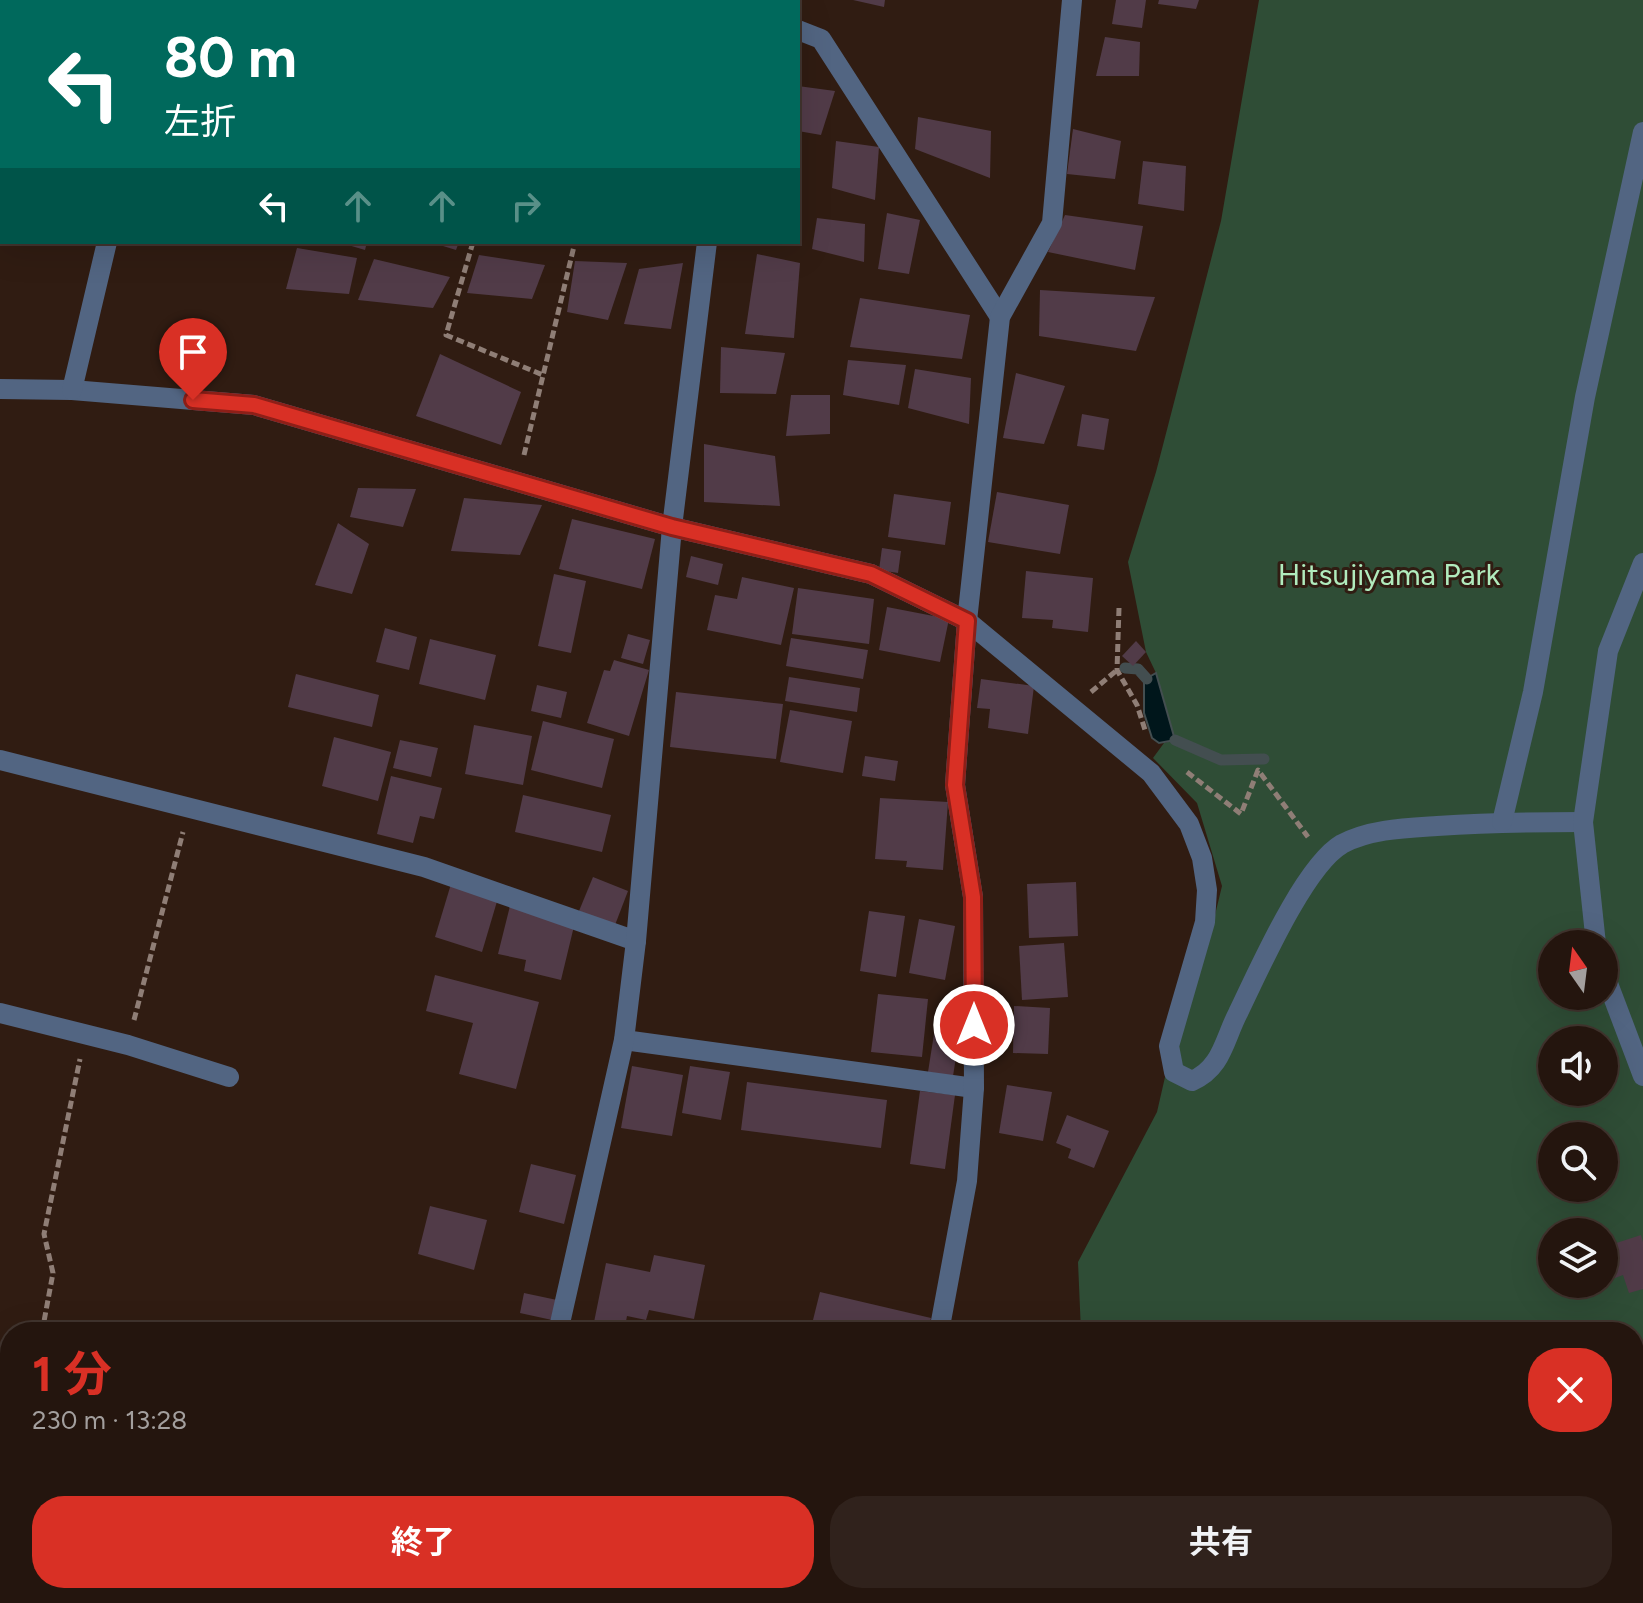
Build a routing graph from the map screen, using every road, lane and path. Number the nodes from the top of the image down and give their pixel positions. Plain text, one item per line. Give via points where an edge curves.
1 (1072, 0) edge
2 (800, 31) edge
3 (1643, 132) edge
4 (107, 244) edge
5 (472, 244) edge
6 (575, 244) edge
7 (707, 244) edge
8 (1000, 317) junction
9 (543, 375) junction
10 (0, 389) edge
11 (72, 390) junction
12 (518, 481) junction
13 (672, 527) junction
14 (1643, 563) edge
15 (1119, 608) dead end
16 (967, 621) junction
17 (1117, 670) junction
18 (1111, 675) dead end
19 (1148, 739) dead end
20 (0, 760) edge
21 (1182, 769) dead end
22 (190, 808) junction
23 (1502, 822) junction
24 (1583, 822) junction
25 (1311, 841) dead end
26 (1595, 930) edge
27 (636, 941) junction
28 (1618, 1010) edge
29 (0, 1013) edge
30 (84, 1034) junction
31 (624, 1040) junction
32 (128, 1045) junction
33 (1643, 1076) edge
34 (229, 1077) dead end
35 (974, 1088) junction
36 (44, 1322) edge
37 (560, 1322) edge
38 (941, 1322) edge

1 - 8 street via 1052,223
2 - 8 street via 821,39
3 - 23 street via 1585,397 1533,692
4 - 11 street
5 - 9 path via 446,335
6 - 9 path
7 - 13 street
8 - 16 street
9 - 12 path
10 - 11 street
11 - 12 street via 254,405
12 - 13 street
13 - 16 street via 871,574
13 - 27 street
14 - 24 street via 1608,651
15 - 17 path
16 - 23 street via 1151,773 1189,824 1202,858 1205,922 1169,1046 1174,1072 1192,1081 1218,1060 1287,914 1321,863 1341,845 1397,829
16 - 35 street via 955,785 973,897
17 - 18 path
17 - 19 path
20 - 22 street
21 - 25 path via 1241,814 1258,770
22 - 27 street via 424,867
22 - 32 path
23 - 24 street
24 - 26 street
27 - 31 street
28 - 33 street
29 - 30 street
30 - 32 street
30 - 36 path via 44,1234 53,1273
31 - 35 street
31 - 37 street
32 - 34 street
35 - 38 street via 967,1181

